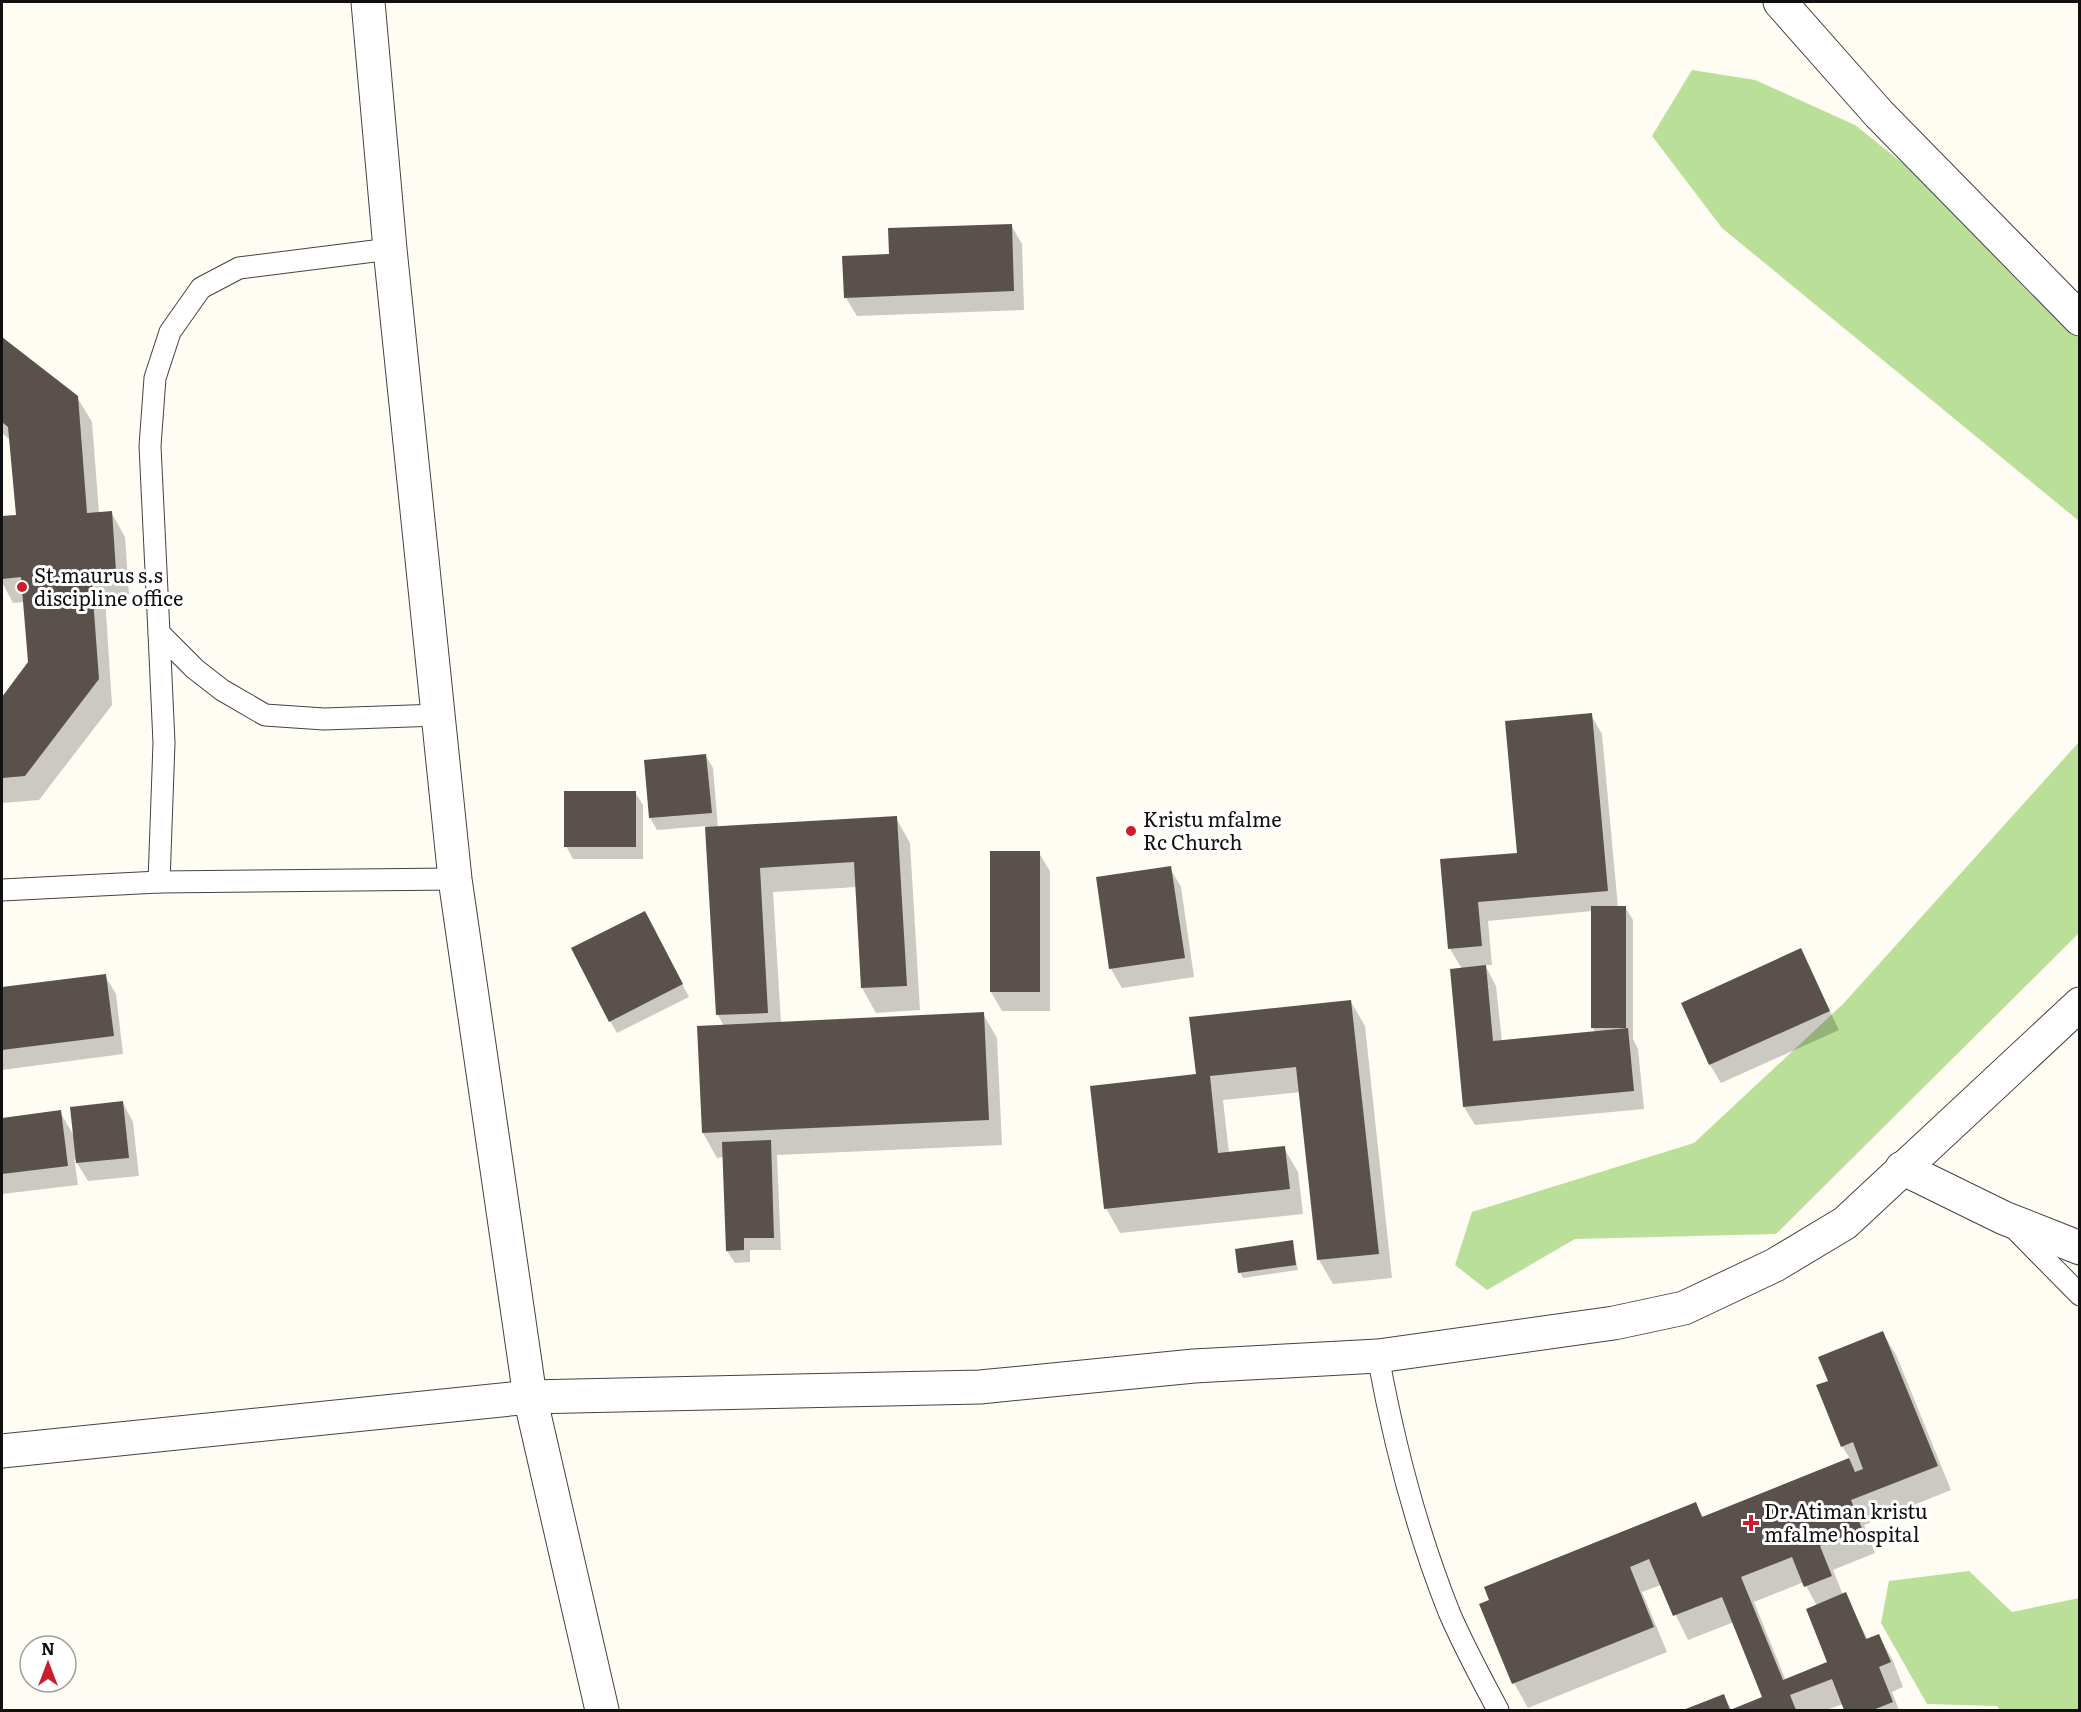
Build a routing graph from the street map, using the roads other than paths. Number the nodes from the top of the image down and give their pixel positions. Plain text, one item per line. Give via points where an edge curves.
1 (368, 2) edge
2 (1780, 2) edge
3 (390, 249) junction
4 (2079, 319) edge
5 (159, 633) junction
6 (439, 715) junction
7 (455, 879) junction
8 (159, 882) junction
9 (2, 890) edge
10 (2079, 1004) edge
11 (1902, 1168) junction
12 (2004, 1218) junction
13 (2079, 1248) edge
14 (2079, 1295) edge
15 (1378, 1356) junction
16 (530, 1397) junction
17 (2, 1451) edge
18 (602, 1710) edge
19 (1497, 1710) edge

1 - 3 street
2 - 4 street via 1879,114
3 - 5 lane via 239,268 201,288 170,332 155,378 150,446
3 - 6 street
5 - 6 lane via 222,690 265,715 324,719
5 - 8 lane via 164,743
6 - 7 street
7 - 8 lane
7 - 16 street
8 - 9 lane
10 - 11 street
11 - 12 street
11 - 15 street via 1845,1223 1775,1265 1684,1308 1614,1323
12 - 13 street
12 - 14 lane
15 - 16 street via 1194,1366 980,1388
15 - 19 lane via 1392,1435 1414,1513 1450,1613
16 - 17 street
16 - 18 street

